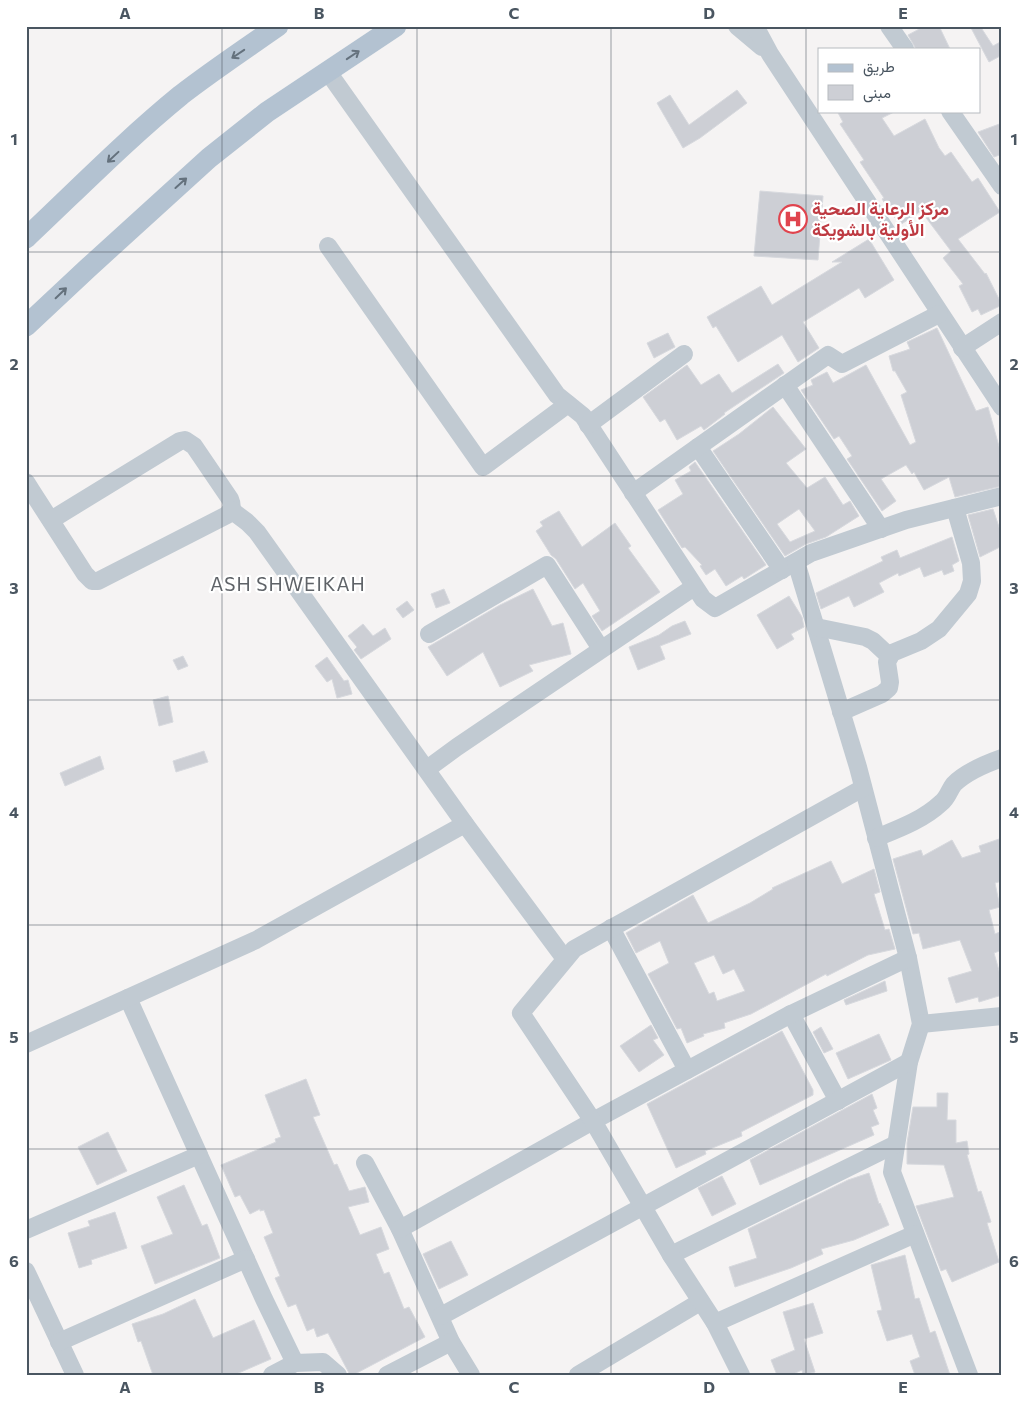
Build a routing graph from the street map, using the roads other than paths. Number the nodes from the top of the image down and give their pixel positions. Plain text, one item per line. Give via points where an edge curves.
1 (278, 26) edge
2 (396, 26) edge
3 (737, 26) edge
4 (755, 26) edge
5 (889, 26) edge
6 (904, 48) edge
7 (770, 54) junction
8 (328, 72) junction
9 (951, 112) edge
10 (1000, 180) edge
11 (26, 238) edge
12 (328, 246) dead end
13 (939, 314) junction
14 (1002, 322) edge
15 (26, 326) edge
16 (962, 348) junction
17 (684, 354) dead end
18 (785, 385) junction
19 (568, 404) junction
20 (1002, 407) edge
21 (588, 425) junction
22 (698, 447) junction
23 (26, 482) edge
24 (633, 493) junction
25 (1002, 496) edge
26 (955, 508) junction
27 (232, 510) junction
28 (50, 520) junction
29 (881, 529) junction
30 (789, 566) junction
31 (694, 587) junction
32 (816, 626) junction
33 (429, 634) dead end
34 (601, 649) junction
35 (889, 656) junction
36 (841, 712) junction
37 (1002, 758) edge
38 (427, 770) junction
39 (863, 788) junction
40 (465, 824) junction
41 (876, 838) junction
42 (611, 928) junction
43 (908, 958) junction
44 (565, 959) junction
45 (128, 998) junction
46 (791, 1014) junction
47 (1002, 1016) edge
48 (921, 1024) junction
49 (26, 1044) edge
50 (909, 1062) junction
51 (687, 1070) junction
52 (838, 1101) junction
53 (593, 1121) junction
54 (896, 1144) junction
55 (199, 1155) junction
56 (365, 1163) dead end
57 (643, 1206) junction
58 (400, 1229) junction
59 (26, 1230) edge
60 (915, 1234) junction
61 (671, 1255) junction
62 (246, 1259) junction
63 (26, 1271) edge
64 (700, 1302) junction
65 (440, 1316) junction
66 (714, 1323) junction
67 (59, 1342) junction
68 (451, 1342) junction
69 (295, 1363) junction
70 (75, 1375) edge
71 (272, 1375) edge
72 (338, 1375) edge
73 (387, 1375) edge
74 (471, 1375) edge
75 (578, 1375) edge
76 (741, 1375) edge
77 (969, 1375) edge

1 -> 11 main road via 180,96
8 -> 2 main road
3 - 7 street
4 - 7 street
5 - 6 street
7 - 13 street
15 -> 8 main road via 209,158 267,112
8 - 19 street via 557,395
9 - 10 street
12 - 19 street via 483,467
13 - 16 street
13 - 18 street via 842,364 828,355
14 - 16 street
16 - 20 street
17 - 21 street
18 - 22 street
18 - 29 street
19 - 21 street
21 - 24 street
22 - 24 street
22 - 30 street
23 - 28 street
24 - 31 street
25 - 26 street
26 - 29 street
26 - 35 street via 971,563 972,581 968,594 938,629
27 - 28 street via 92,582
27 - 28 street via 230,499 194,446 186,440
27 - 38 street via 257,532
29 - 30 street via 811,553
30 - 31 street via 716,608 703,600
30 - 32 street
31 - 34 street
32 - 35 street via 865,637
32 - 36 street
33 - 34 street via 547,565
34 - 38 street
35 - 36 street via 889,688
36 - 39 street
37 - 41 street via 958,780 943,802 926,815
38 - 40 street
39 - 41 street
39 - 42 street
40 - 44 street
40 - 45 street via 256,940
41 - 43 street
42 - 44 street via 574,949
42 - 51 street
43 - 46 street
43 - 48 street
44 - 53 street via 521,1013
45 - 49 street
45 - 55 street
46 - 51 street
46 - 52 street
47 - 48 street
48 - 50 street
50 - 52 street
50 - 54 street
51 - 53 street
52 - 57 street
53 - 57 street
53 - 58 street
54 - 60 street via 892,1172
54 - 61 street
55 - 59 street
55 - 62 street
56 - 58 street
57 - 61 street
57 - 65 street
58 - 65 street
60 - 66 street
60 - 77 street
61 - 64 street
62 - 67 street
62 - 69 street
63 - 67 street
64 - 66 street
64 - 75 street
65 - 68 street
66 - 76 street
67 - 70 street
68 - 73 street
68 - 74 street
69 - 71 street
69 - 72 street via 323,1362

